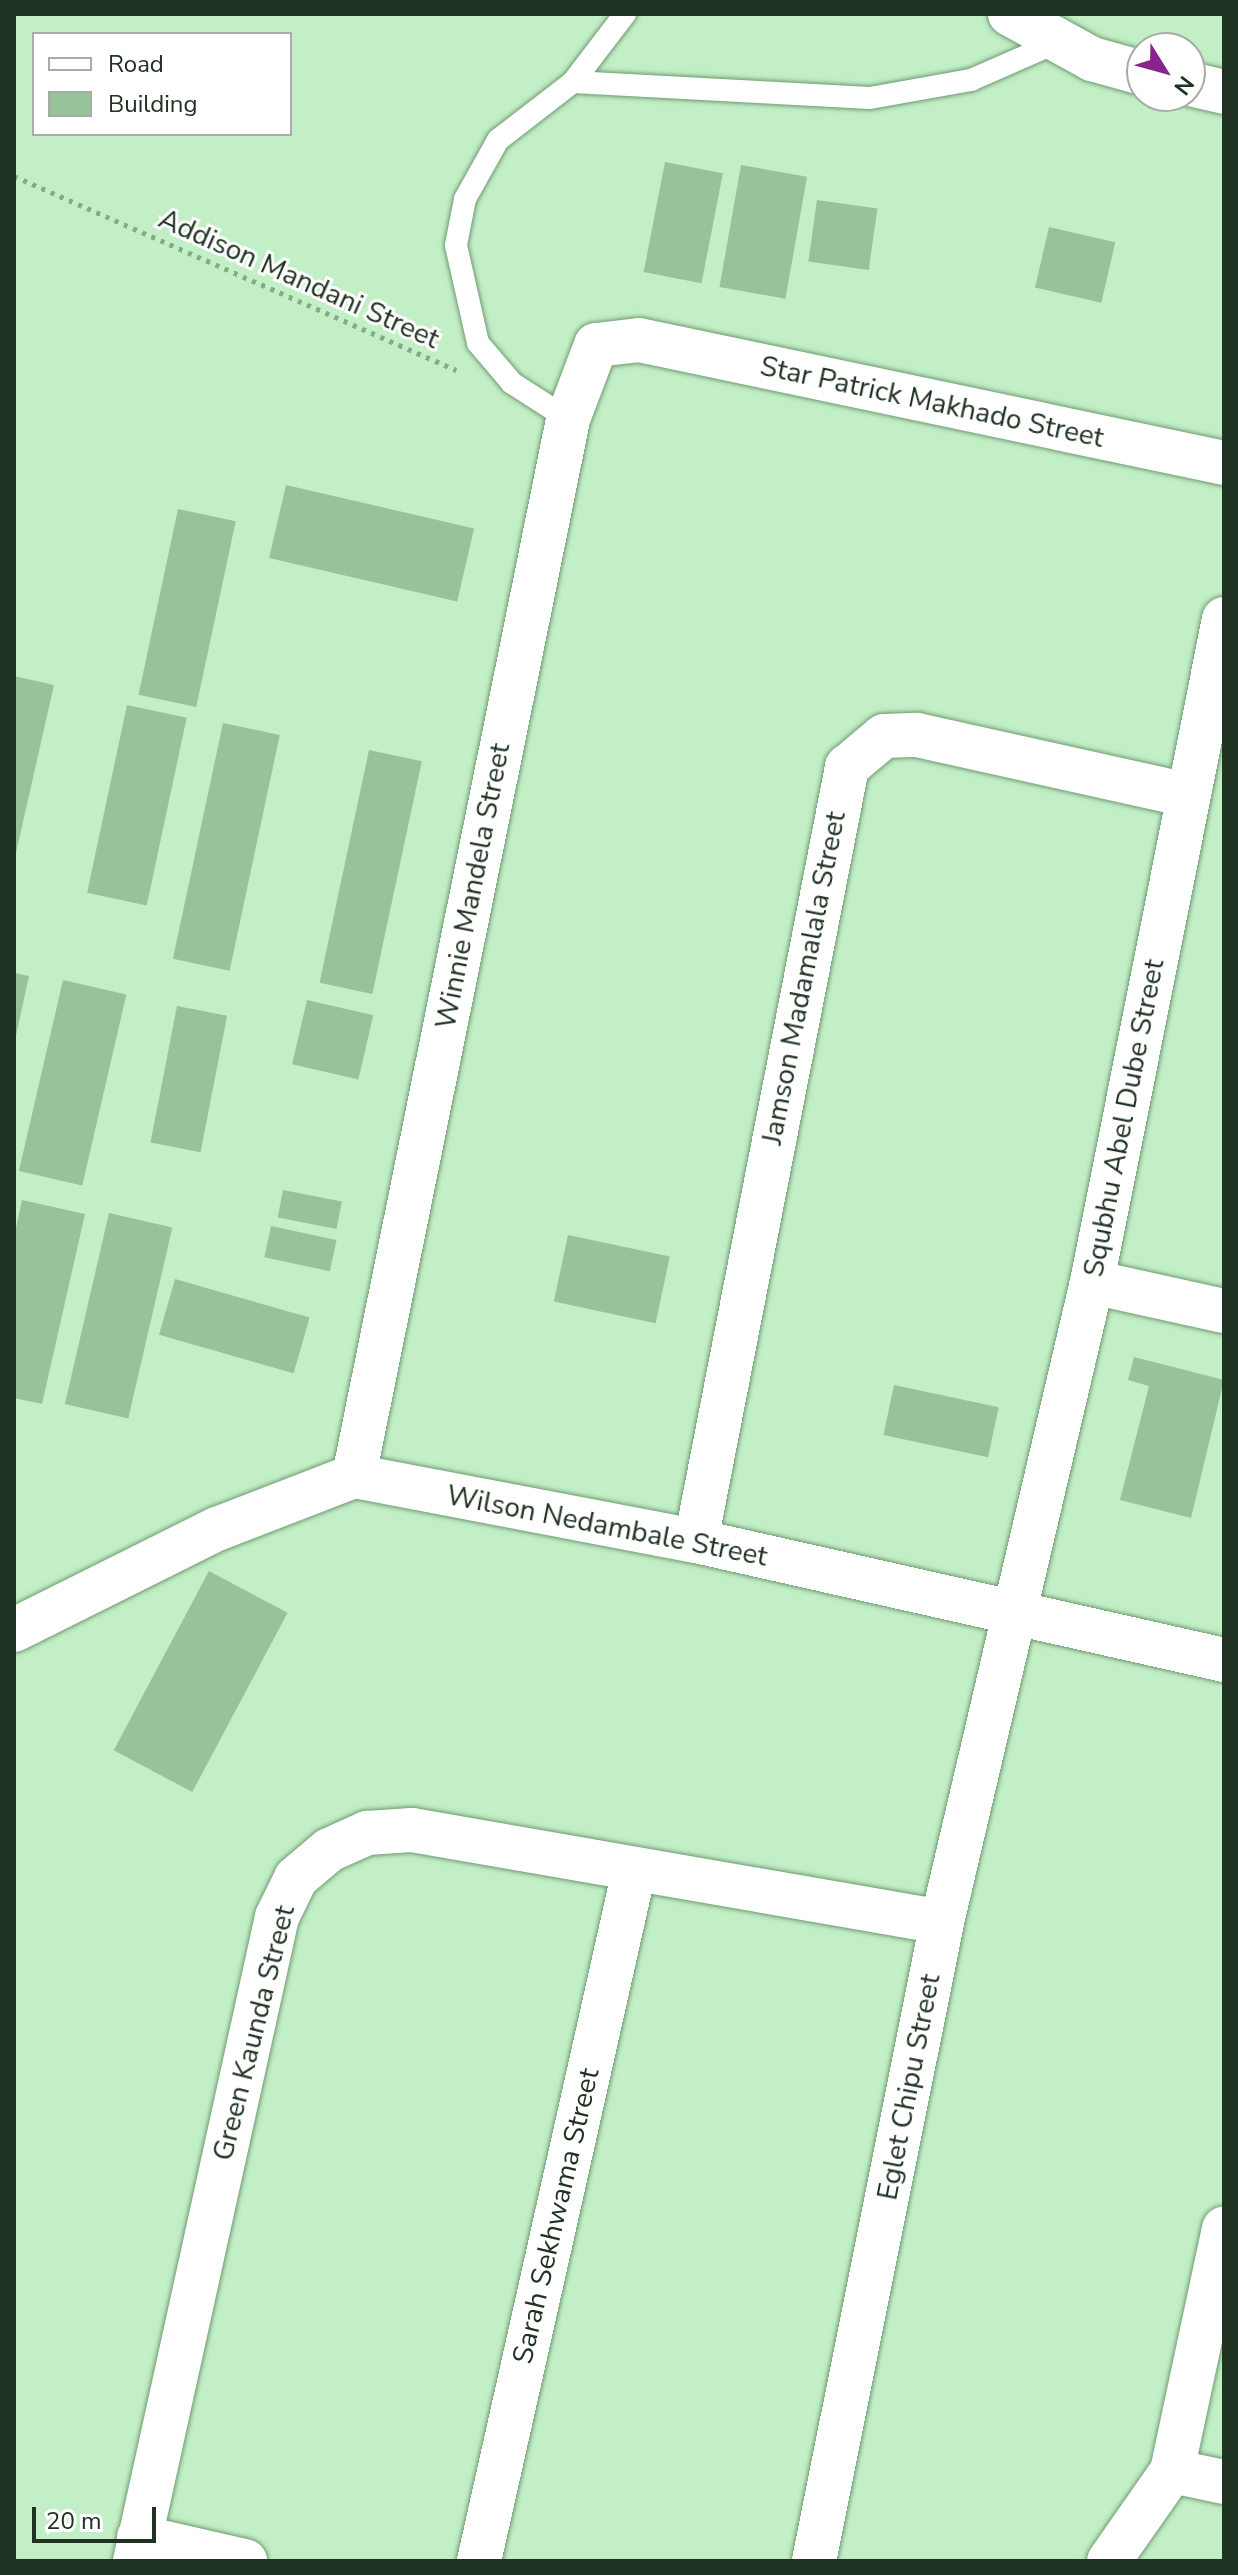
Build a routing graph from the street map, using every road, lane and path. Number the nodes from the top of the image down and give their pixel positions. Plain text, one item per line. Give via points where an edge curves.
1 (625, 14) edge
2 (1010, 14) edge
3 (1060, 41) junction
4 (1126, 67) edge
5 (573, 82) junction
6 (14, 176) edge
7 (639, 340) joint
8 (466, 374) dead end
9 (568, 419) junction
10 (1224, 463) edge
11 (1224, 619) edge
12 (1187, 795) junction
13 (1092, 1282) junction
14 (1224, 1311) edge
15 (354, 1476) junction
16 (696, 1541) junction
17 (1010, 1614) junction
18 (14, 1630) edge
19 (1224, 1660) edge
20 (634, 1871) junction
21 (942, 1922) junction
22 (1224, 2229) edge
23 (1172, 2471) junction
24 (1224, 2482) edge
25 (137, 2549) edge
26 (245, 2561) edge
27 (479, 2561) edge
28 (814, 2561) edge
29 (1109, 2561) edge

1 - 5 lane
2 - 3 street
3 - 4 street
3 - 5 lane via 971,80 870,98
5 - 9 lane via 498,140 465,199 456,245 478,343 512,383
6 - 8 path, Addison Mandani Street
7 - 9 street, Winnie Mandela Street via 596,345
7 - 10 street, Star Patrick Makhado Street
9 - 15 street, Winnie Mandela Street
11 - 12 street, Squbhu Abel Dube Street
12 - 13 street, Squbhu Abel Dube Street
12 - 16 street, Jamson Madamalala Street via 917,735 884,736 847,767
13 - 14 street
13 - 17 street, Squbhu Abel Dube Street
15 - 16 street, Wilson Nedambale Street
15 - 18 street via 217,1529
16 - 17 street, Wilson Nedambale Street
17 - 19 street, Wilson Nedambale Street
17 - 21 street, Eglet Chipu Street
20 - 21 street, Green Kaunda Street
20 - 25 street, Green Kaunda Street via 412,1830 367,1833 296,1878 277,1917
20 - 27 street, Sarah Sekhwama Street
21 - 28 street, Eglet Chipu Street
22 - 23 street
23 - 24 street
23 - 29 street
25 - 26 street

